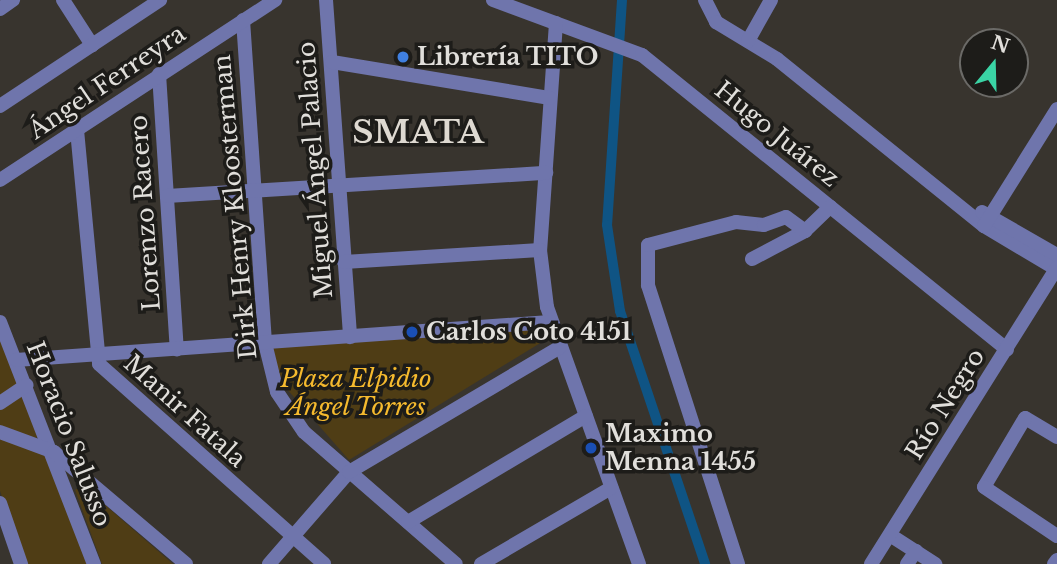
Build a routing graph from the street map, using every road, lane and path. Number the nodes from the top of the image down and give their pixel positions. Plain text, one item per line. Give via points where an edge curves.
1 (13, 0) edge
2 (63, 0) edge
3 (160, 0) edge
4 (275, 0) edge
5 (326, 0) edge
6 (493, 0) edge
7 (705, 0) edge
8 (771, 0) edge
9 (0, 9) edge
10 (243, 20) junction
11 (556, 23) junction
12 (748, 41) junction
13 (92, 45) junction
14 (332, 62) junction
15 (159, 74) junction
16 (550, 98) junction
17 (0, 106) edge
18 (1057, 109) edge
19 (77, 130) junction
20 (546, 173) junction
21 (0, 180) edge
22 (339, 186) junction
23 (254, 191) junction
24 (167, 196) junction
25 (830, 207) junction
26 (987, 220) junction
27 (805, 231) junction
28 (540, 250) junction
29 (752, 259) dead end
30 (344, 262) junction
31 (1057, 263) edge
32 (0, 322) edge
33 (550, 322) junction
34 (350, 337) junction
35 (265, 343) junction
36 (560, 347) junction
37 (177, 349) junction
38 (1007, 349) junction
39 (94, 355) junction
40 (16, 360) junction
41 (27, 385) junction
42 (0, 403) edge
43 (586, 416) junction
44 (0, 432) edge
45 (1057, 437) edge
46 (54, 452) junction
47 (349, 472) junction
48 (611, 488) junction
49 (0, 503) edge
50 (408, 522) junction
51 (890, 535) junction
52 (1057, 536) edge
53 (293, 537) junction
54 (911, 558) edge
55 (21, 564) edge
56 (94, 564) edge
57 (186, 564) edge
58 (269, 564) edge
59 (324, 564) edge
60 (456, 564) edge
61 (481, 564) edge
62 (638, 564) edge
63 (738, 564) edge
64 (871, 564) edge
65 (935, 564) edge

1 - 9 street
2 - 13 street
3 - 13 street
4 - 10 street, Ángel Ferreyra
5 - 14 street, Miguel Ángel Palacio
6 - 11 street, Hugo Juárez
7 - 12 street via 710,17
8 - 12 street
10 - 15 street, Ángel Ferreyra
10 - 23 street, Dirk Henry Kloosterman
11 - 16 street
11 - 25 street, Hugo Juárez via 634,50
12 - 26 street via 961,206
13 - 17 street
14 - 16 street
14 - 22 street, Miguel Ángel Palacio
15 - 19 street, Ángel Ferreyra
15 - 24 street, Lorenzo Racero
16 - 20 street
18 - 26 street
19 - 21 street, Ángel Ferreyra
19 - 39 street, Manir Fatala
20 - 22 street
20 - 28 street
22 - 23 street
22 - 30 street, Miguel Ángel Palacio
23 - 24 street
23 - 35 street, Dirk Henry Kloosterman
24 - 37 street, Lorenzo Racero
25 - 27 street
25 - 38 street, Hugo Juárez
26 - 31 street
27 - 29 street
27 - 63 street via 786,217 764,225 736,222 648,245 648,285
28 - 30 street
28 - 33 street
30 - 34 street, Miguel Ángel Palacio
31 - 38 street, Río Negro
32 - 40 street, Horacio Salusso
33 - 34 street
33 - 36 street
34 - 35 street
35 - 37 street
35 - 47 street, Dirk Henry Kloosterman via 277,392 293,421
36 - 43 street
36 - 47 street
37 - 39 street
38 - 51 street, Río Negro
39 - 40 street
39 - 53 street, Manir Fatala
40 - 41 street, Horacio Salusso
41 - 42 street
41 - 46 street, Horacio Salusso
43 - 48 street
43 - 50 street
44 - 46 street
45 - 52 street via 1025,418 984,487
46 - 56 street, Horacio Salusso
46 - 57 street
47 - 50 street, Dirk Henry Kloosterman
47 - 53 street
48 - 61 street
48 - 62 street
49 - 55 street
50 - 60 street, Dirk Henry Kloosterman
51 - 54 street
51 - 64 street, Río Negro
53 - 58 street
53 - 59 street, Manir Fatala
54 - 65 street

